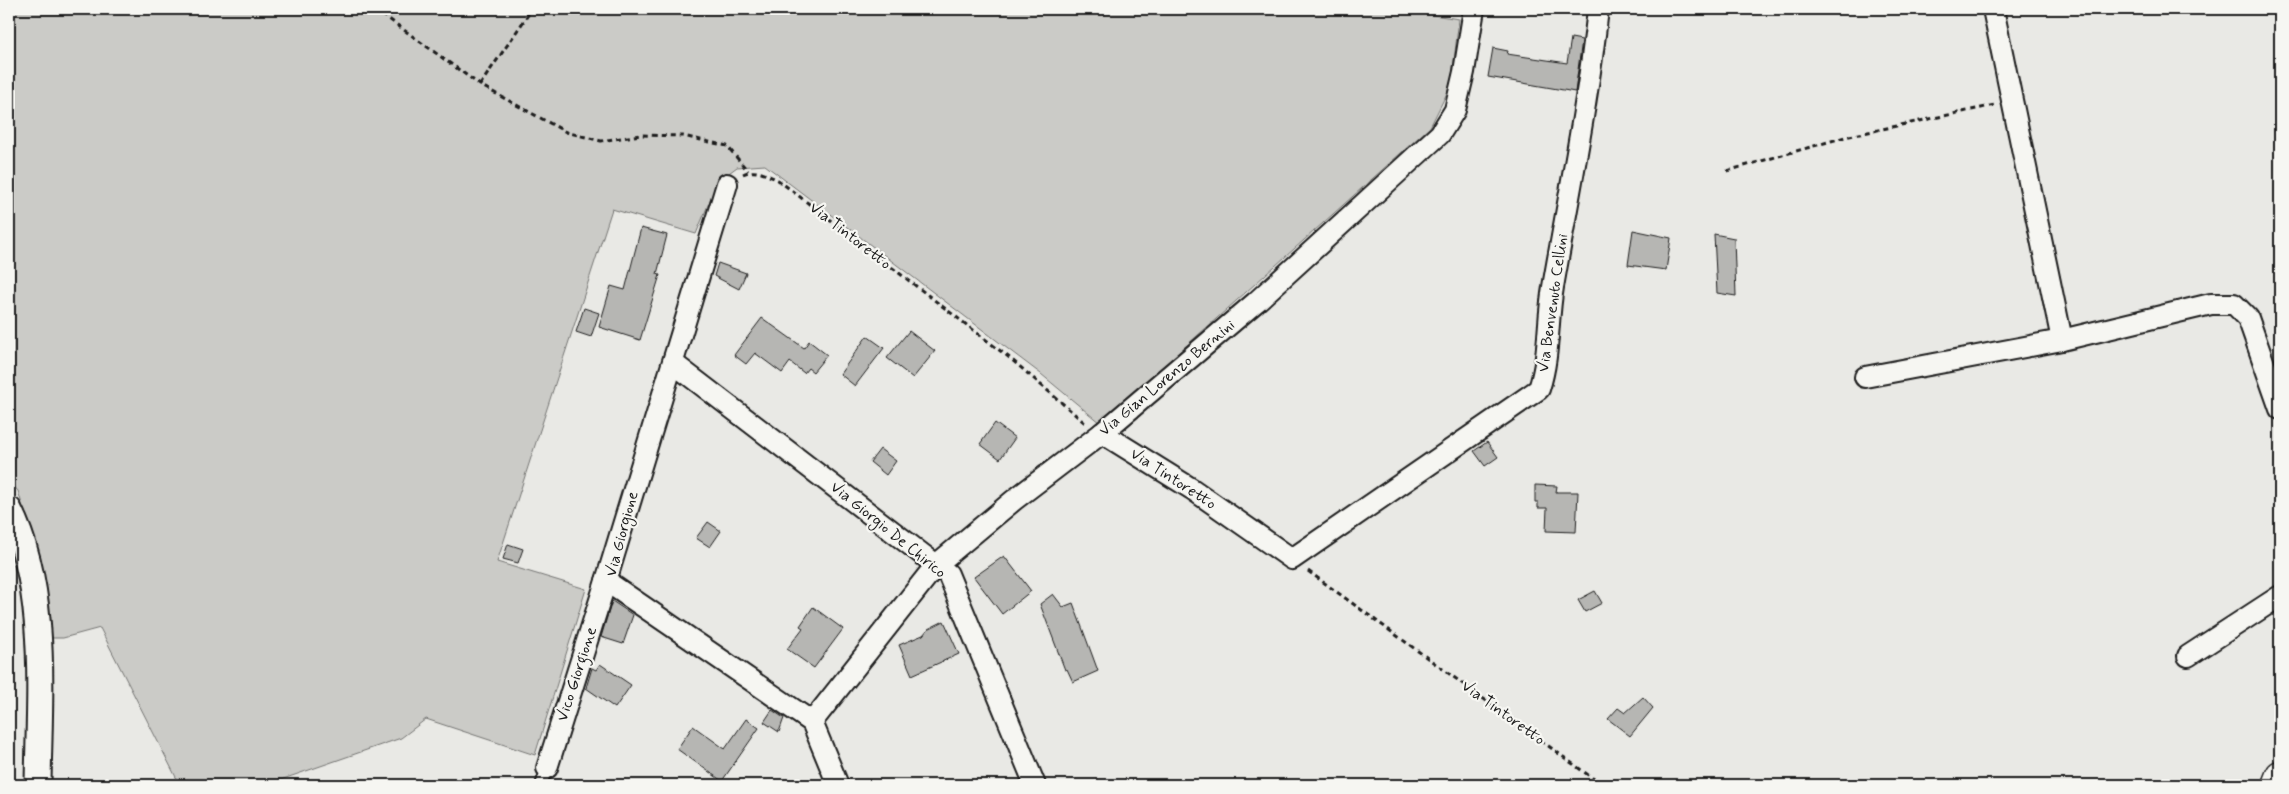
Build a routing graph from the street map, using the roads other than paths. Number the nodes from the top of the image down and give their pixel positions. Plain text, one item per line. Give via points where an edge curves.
1 (1474, 9) edge
2 (1598, 9) edge
3 (1993, 9) edge
4 (728, 184) road end
5 (2062, 340) junction
6 (673, 364) junction
7 (1865, 377) dead end
8 (2280, 409) edge
9 (1102, 433) junction
10 (9, 510) edge
11 (1292, 559) joint
12 (936, 565) junction
13 (606, 581) junction
14 (2280, 596) edge
15 (2188, 656) dead end
16 (812, 722) junction
17 (2280, 775) edge
18 (544, 777) edge
19 (38, 785) edge
20 (838, 785) edge
21 (1035, 785) edge
22 (2276, 785) edge

1 - 9 street, Via Gian Lorenzo Bernini via 1455,110 1440,134 1256,302
2 - 11 street, Via Benvenuto Cellini via 1593,56 1551,298 1546,366 1539,389
3 - 5 street
4 - 6 street, Via Giorgione
5 - 7 street
5 - 8 street via 2211,304 2234,304 2248,318
6 - 12 street, Via Giorgio De Chirico
6 - 13 street, Via Giorgione
9 - 11 street, Via Tintoretto
9 - 12 street, Via Gian Lorenzo Bernini
10 - 19 street via 27,565 38,638
12 - 16 street, Via Gian Lorenzo Bernini
12 - 21 street, Via Giorgio De Chirico via 948,574
13 - 16 street, Via Giorgione
13 - 18 street, Vico Giorgione
14 - 15 street
16 - 20 street
17 - 22 highway

